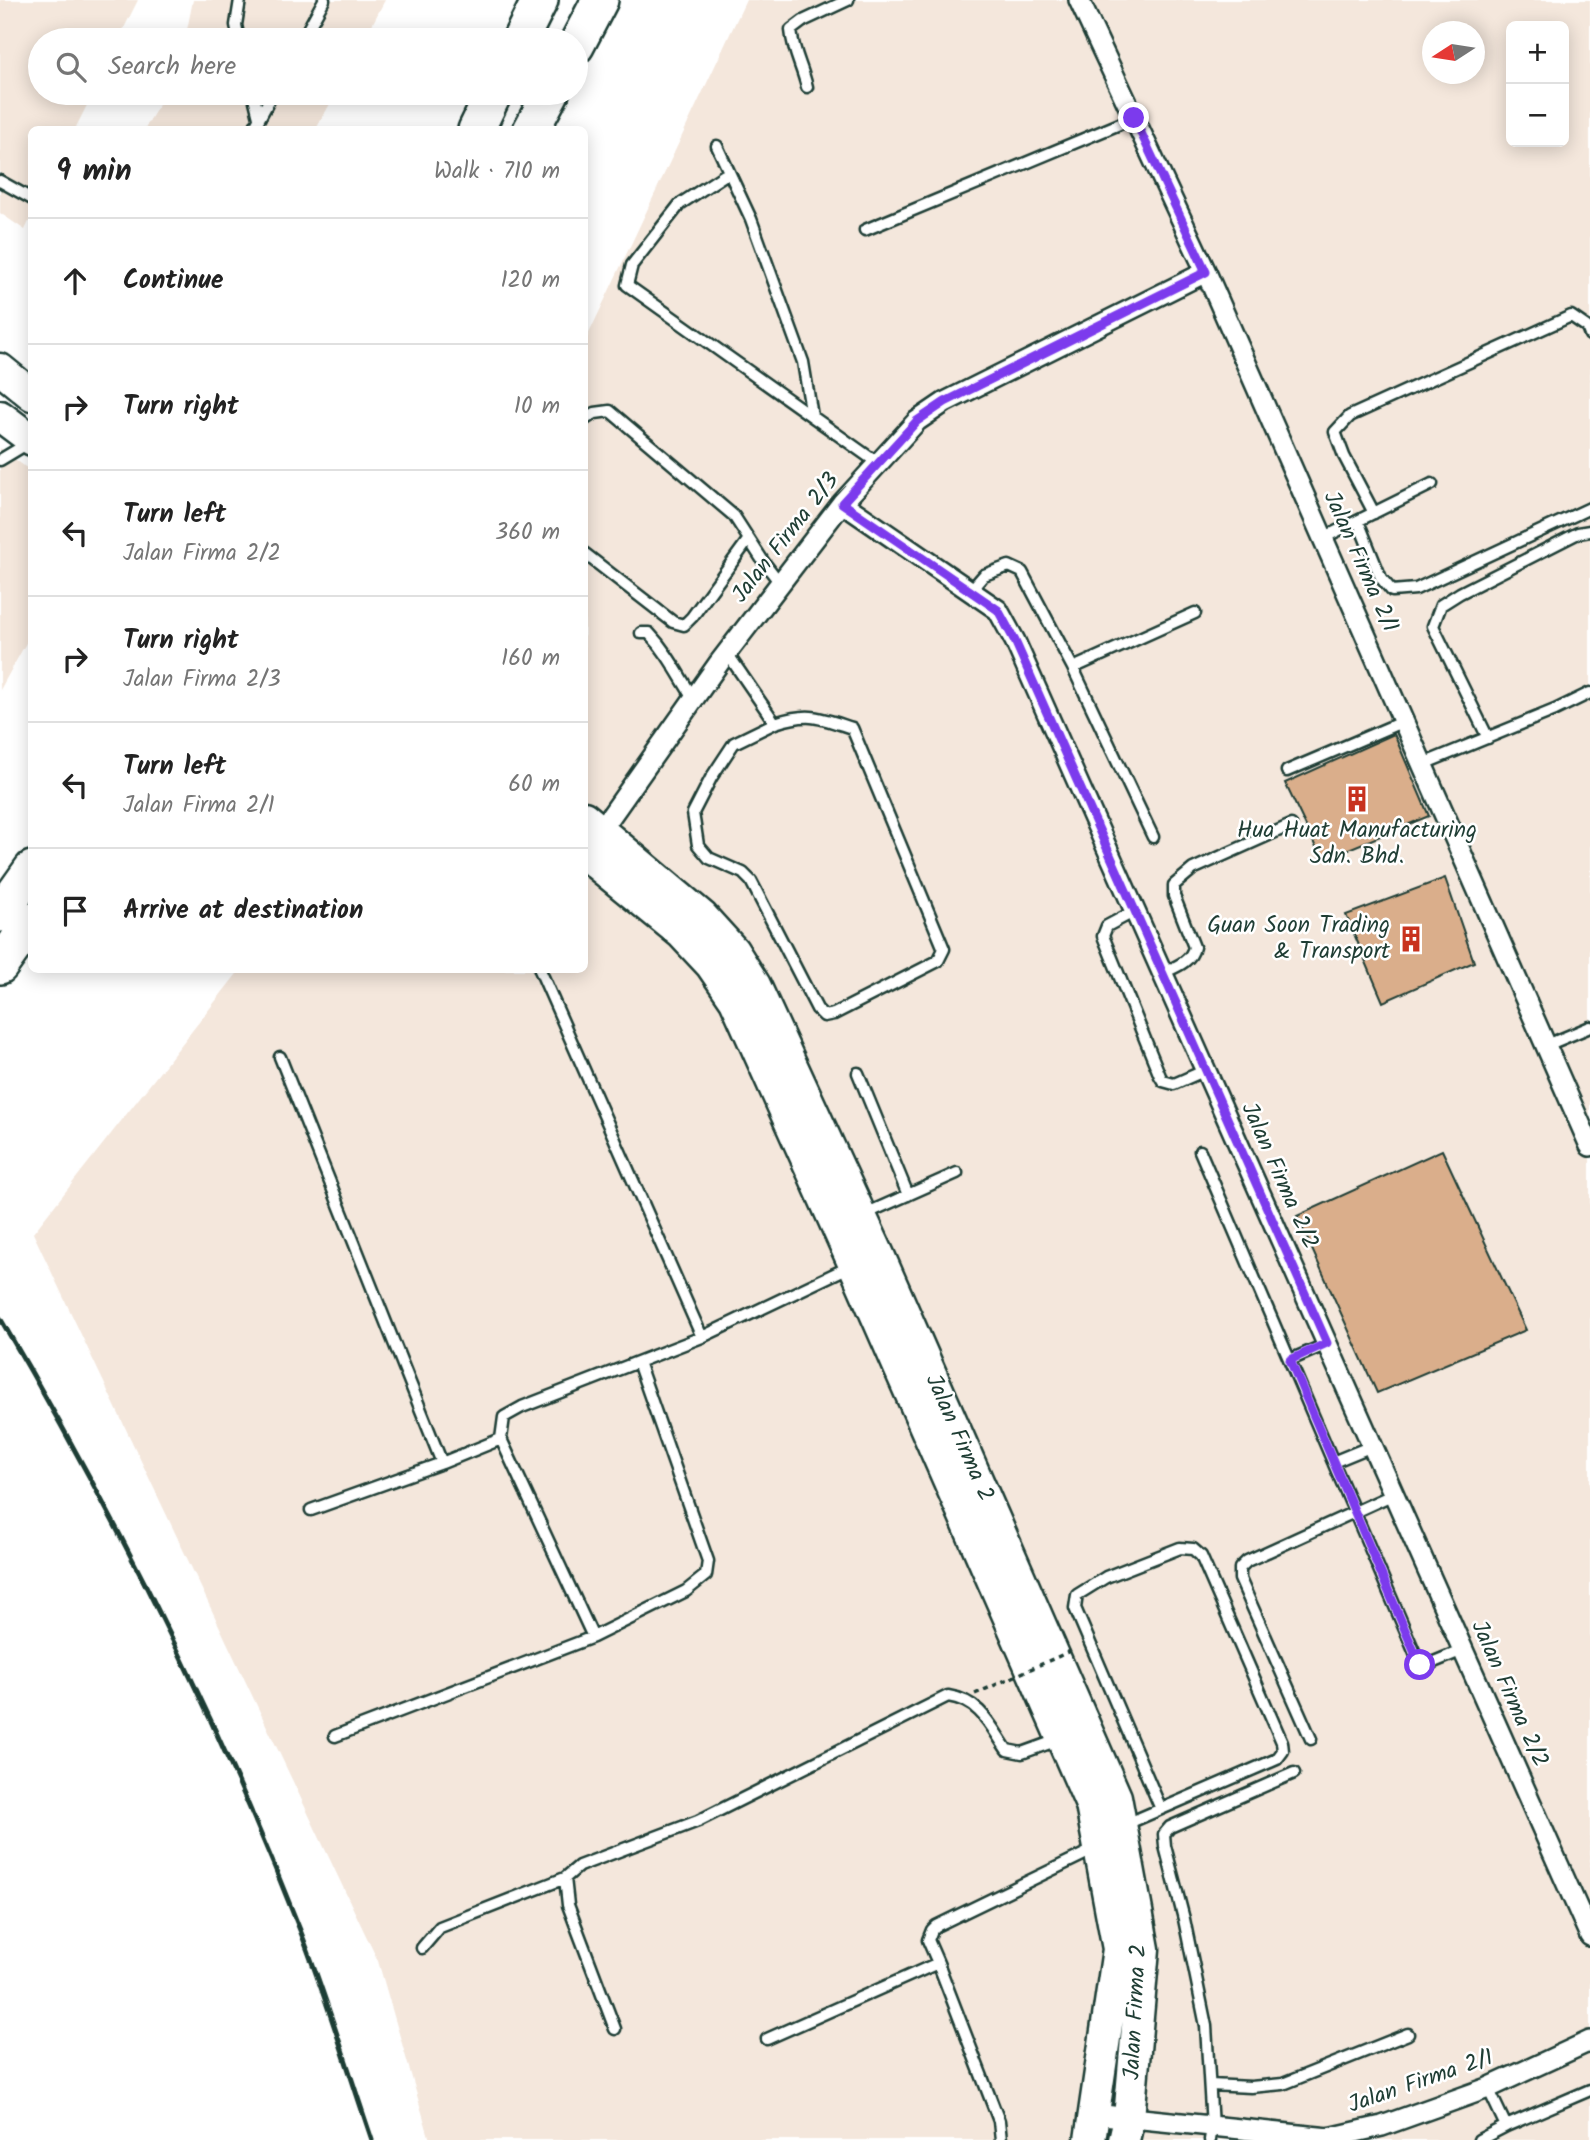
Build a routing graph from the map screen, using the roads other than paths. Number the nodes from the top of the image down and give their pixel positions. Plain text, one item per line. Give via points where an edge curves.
1 (240, 0) edge
2 (324, 0) edge
3 (540, 0) edge
4 (574, 0) edge
5 (600, 0) edge
6 (848, 0) edge
7 (1079, 0) edge
8 (237, 28) edge
9 (309, 28) edge
10 (526, 28) edge
11 (561, 28) edge
12 (585, 28) edge
13 (807, 87) dead end
14 (256, 105) edge
15 (266, 105) edge
16 (488, 105) edge
17 (523, 105) edge
18 (545, 105) edge
19 (259, 117) junction
20 (1134, 118) junction
21 (255, 126) edge
22 (478, 126) edge
23 (511, 126) edge
24 (533, 126) edge
25 (718, 146) dead end
26 (729, 172) junction
27 (0, 181) edge
28 (28, 197) edge
29 (865, 230) dead end
30 (1206, 272) junction
31 (1590, 335) edge
32 (0, 369) edge
33 (28, 392) edge
34 (0, 416) edge
35 (812, 416) junction
36 (588, 417) edge
37 (28, 437) edge
38 (28, 442) edge
39 (0, 460) edge
40 (878, 464) junction
41 (1432, 484) dead end
42 (842, 503) junction
43 (1590, 508) edge
44 (1374, 513) junction
45 (1358, 521) junction
46 (1590, 531) edge
47 (1323, 538) junction
48 (749, 539) junction
49 (588, 557) edge
50 (780, 583) junction
51 (971, 590) junction
52 (1195, 613) dead end
53 (641, 633) dead end
54 (727, 653) junction
55 (1073, 668) junction
56 (1590, 693) edge
57 (694, 699) junction
58 (1404, 721) junction
59 (775, 723) junction
60 (1488, 738) junction
61 (1423, 764) junction
62 (1287, 771) dead end
63 (1291, 825) dead end
64 (1153, 837) dead end
65 (589, 838) edge
66 (28, 875) edge
67 (1135, 911) junction
68 (0, 914) edge
69 (28, 927) edge
70 (0, 966) edge
71 (541, 973) edge
72 (1163, 973) junction
73 (1590, 1027) edge
74 (1547, 1045) junction
75 (280, 1058) dead end
76 (1206, 1070) junction
77 (858, 1073) dead end
78 (1590, 1146) edge
79 (1200, 1151) dead end
80 (957, 1173) dead end
81 (908, 1195) junction
82 (862, 1216) junction
83 (867, 1260) junction
84 (702, 1337) junction
85 (1327, 1343) junction
86 (1290, 1360) junction
87 (638, 1362) junction
88 (500, 1439) junction
89 (1373, 1446) junction
90 (1334, 1462) junction
91 (442, 1463) junction
92 (1394, 1494) junction
93 (311, 1510) dead end
94 (1354, 1512) junction
95 (593, 1637) junction
96 (1463, 1650) junction
97 (335, 1736) dead end
98 (1062, 1738) junction
99 (1311, 1738) dead end
100 (1294, 1773) dead end
101 (1161, 1809) junction
102 (1121, 1826) junction
103 (1099, 1847) junction
104 (565, 1878) junction
105 (1590, 1936) edge
106 (422, 1948) dead end
107 (939, 1963) junction
108 (615, 2029) dead end
109 (1408, 2034) dead end
110 (767, 2039) dead end
111 (1590, 2041) edge
112 (1210, 2085) junction
113 (1488, 2088) junction
114 (1590, 2090) edge
115 (1506, 2126) junction
116 (1091, 2127) edge
117 (1127, 2129) edge
118 (1211, 2133) edge
119 (1001, 2140) edge
120 (1479, 2140) edge

1 - 8 lane
2 - 9 lane
3 - 10 highway
4 - 11 highway
5 - 12 highway
6 - 13 lane via 791,30
7 - 20 street, Jalan Firma 2/1
14 - 19 lane
15 - 19 lane
16 - 22 highway
17 - 23 highway
18 - 24 highway
19 - 21 lane
20 - 29 lane
20 - 30 street, Jalan Firma 2/1
25 - 26 lane
26 - 35 lane via 803,362
26 - 35 lane via 680,204 632,265 627,285
27 - 28 lane
30 - 40 street, Jalan Firma 2/3 via 945,402 917,421
30 - 47 street, Jalan Firma 2/1
31 - 44 lane via 1587,327 1571,316 1350,416 1335,432
32 - 33 main road
34 - 37 main road
35 - 40 lane
36 - 48 lane via 610,411 734,516
38 - 39 lane
40 - 42 street, Jalan Firma 2/3
41 - 44 lane
42 - 50 street, Jalan Firma 2/3
42 - 51 street, Jalan Firma 2/2
43 - 45 lane via 1405,591 1392,591 1381,578
44 - 45 lane
45 - 47 lane
46 - 60 lane via 1578,533 1441,605 1433,626
47 - 58 street, Jalan Firma 2/1
48 - 49 lane via 684,625 673,622
48 - 50 lane
50 - 54 street, Jalan Firma 2/3
51 - 55 lane via 984,575 1009,566 1022,572
51 - 67 street, Jalan Firma 2/2 via 998,610 1015,641
52 - 55 lane
53 - 57 lane via 649,633 667,652
54 - 57 street, Jalan Firma 2/3
54 - 59 lane
55 - 64 lane
56 - 60 lane
57 - 65 street, Jalan Firma 2/3
58 - 61 street, Jalan Firma 2/1
58 - 62 lane
59 - 59 lane via 798,716 818,717 852,728 944,948 938,961 824,1016 751,881 709,859 698,845 694,813 710,778 734,743
60 - 61 lane
61 - 74 street, Jalan Firma 2/1
63 - 72 lane via 1193,869 1174,885 1194,952
65 - 82 main road, Jalan Firma 2 via 703,916 733,950 755,985
65 - 83 main road, Jalan Firma 2 via 711,965 735,1000
66 - 68 highway
67 - 72 street, Jalan Firma 2/2
67 - 76 lane via 1107,926 1103,936 1160,1076 1174,1084
69 - 70 highway
71 - 84 lane
72 - 76 street, Jalan Firma 2/2
73 - 74 lane
74 - 78 street, Jalan Firma 2/1
75 - 91 lane
76 - 85 street, Jalan Firma 2/2
77 - 81 lane
79 - 86 lane
80 - 81 lane
81 - 82 lane
82 - 83 main road, Jalan Firma 2
83 - 84 lane
83 - 98 main road, Jalan Firma 2
83 - 102 main road, Jalan Firma 2 via 1116,1797
84 - 87 lane
85 - 86 lane
85 - 89 street, Jalan Firma 2/2
86 - 90 lane
87 - 88 lane via 504,1417
87 - 95 lane via 708,1560 706,1575 686,1591
88 - 91 lane
88 - 95 lane
89 - 90 lane
89 - 92 street, Jalan Firma 2/2
90 - 94 lane
91 - 93 lane
92 - 94 lane
92 - 96 street, Jalan Firma 2/2
94 - 96 lane via 1420,1665
94 - 99 lane via 1240,1568 1240,1579
95 - 97 lane
96 - 105 street, Jalan Firma 2/2
98 - 103 main road, Jalan Firma 2 via 1091,1805
98 - 104 lane via 1022,1753 1007,1750 972,1703 948,1696 698,1821 579,1866
100 - 112 lane via 1170,1827 1164,1834 1206,2026
101 - 101 lane via 1075,1608 1077,1595 1106,1577 1180,1548 1194,1549 1202,1556 1283,1751 1277,1759
101 - 102 lane
102 - 117 main road, Jalan Firma 2 via 1144,1949
103 - 107 lane via 936,1926 928,1940
103 - 116 main road, Jalan Firma 2 via 1118,1949
104 - 106 lane via 440,1927
104 - 108 lane via 568,1905
107 - 110 lane
107 - 119 lane via 999,2121
109 - 112 lane via 1283,2084
111 - 113 street, Jalan Firma 2/1
112 - 118 lane
113 - 115 lane
113 - 118 street, Jalan Firma 2/1 via 1382,2126 1329,2138
114 - 115 lane
115 - 120 lane
116 - 117 street, Jalan Firma 2/1
117 - 118 street, Jalan Firma 2/1

